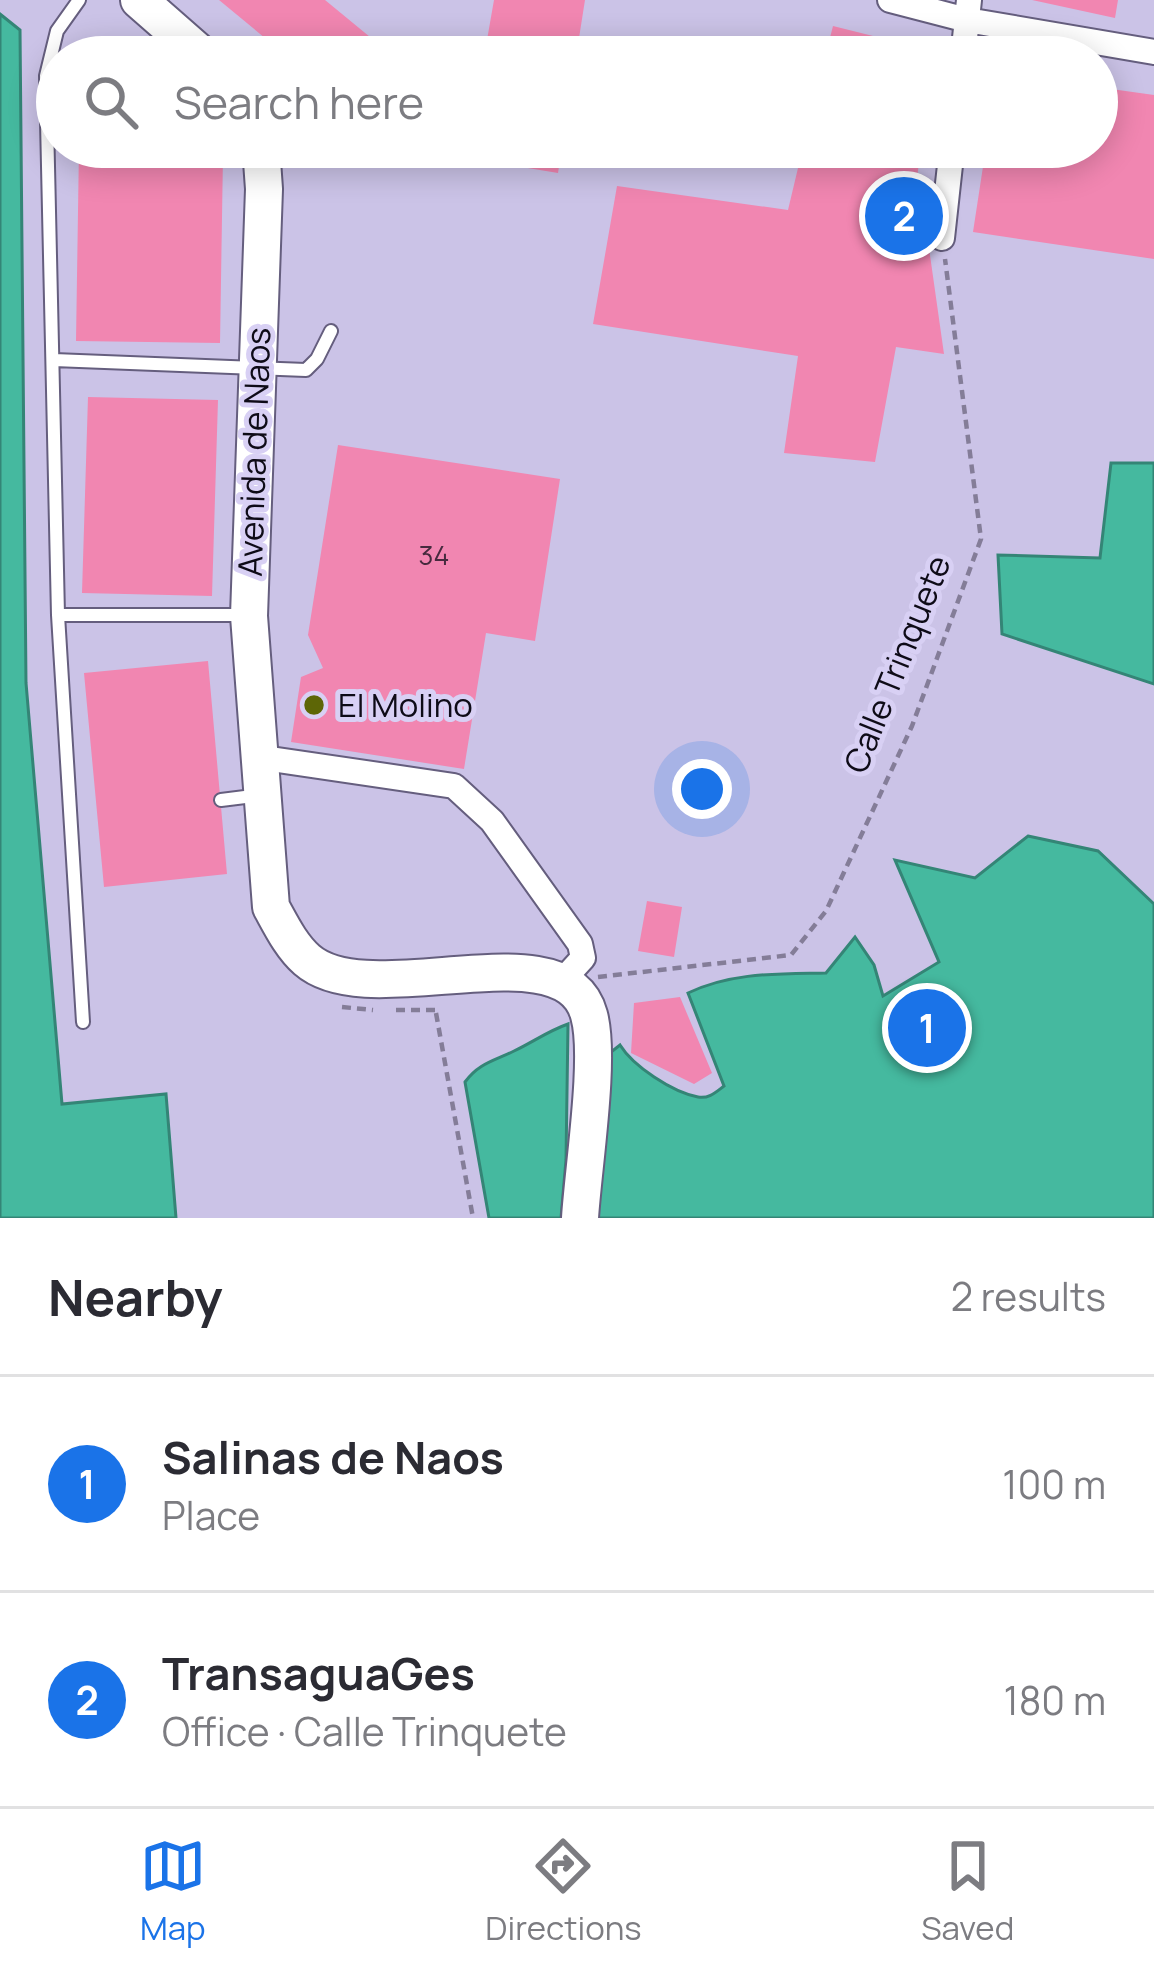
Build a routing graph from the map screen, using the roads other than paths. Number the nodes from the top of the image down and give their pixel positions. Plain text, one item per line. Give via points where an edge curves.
1 (79, 0) edge
2 (139, 0) edge
3 (890, 0) edge
4 (968, 10) edge
5 (56, 36) edge
6 (180, 36) edge
7 (1083, 36) edge
8 (1118, 44) edge
9 (1154, 52) edge
10 (48, 168) edge
11 (262, 168) edge
12 (950, 168) edge
13 (942, 238) road end
14 (332, 331) dead end
15 (53, 359) junction
16 (257, 368) junction
17 (58, 615) junction
18 (249, 616) junction
19 (257, 757) junction
20 (262, 795) junction
21 (221, 800) dead end
22 (562, 981) junction
23 (83, 1022) dead end
24 (580, 1218) edge

1 - 5 lane
2 - 6 main road
3 - 4 street
4 - 7 street
8 - 9 street
10 - 15 lane
11 - 16 main road, Avenida de Naos
12 - 13 street
14 - 16 lane via 305,370
15 - 16 lane
15 - 17 lane
16 - 18 main road, Avenida de Naos
17 - 18 lane
17 - 23 lane
18 - 19 main road, Avenida de Naos
19 - 20 main road, Avenida de Naos
19 - 22 street via 454,786 492,820 580,944 583,958
20 - 21 lane
20 - 22 main road, Avenida de Naos via 272,907 309,962 339,976 523,972
22 - 24 main road via 591,1019

